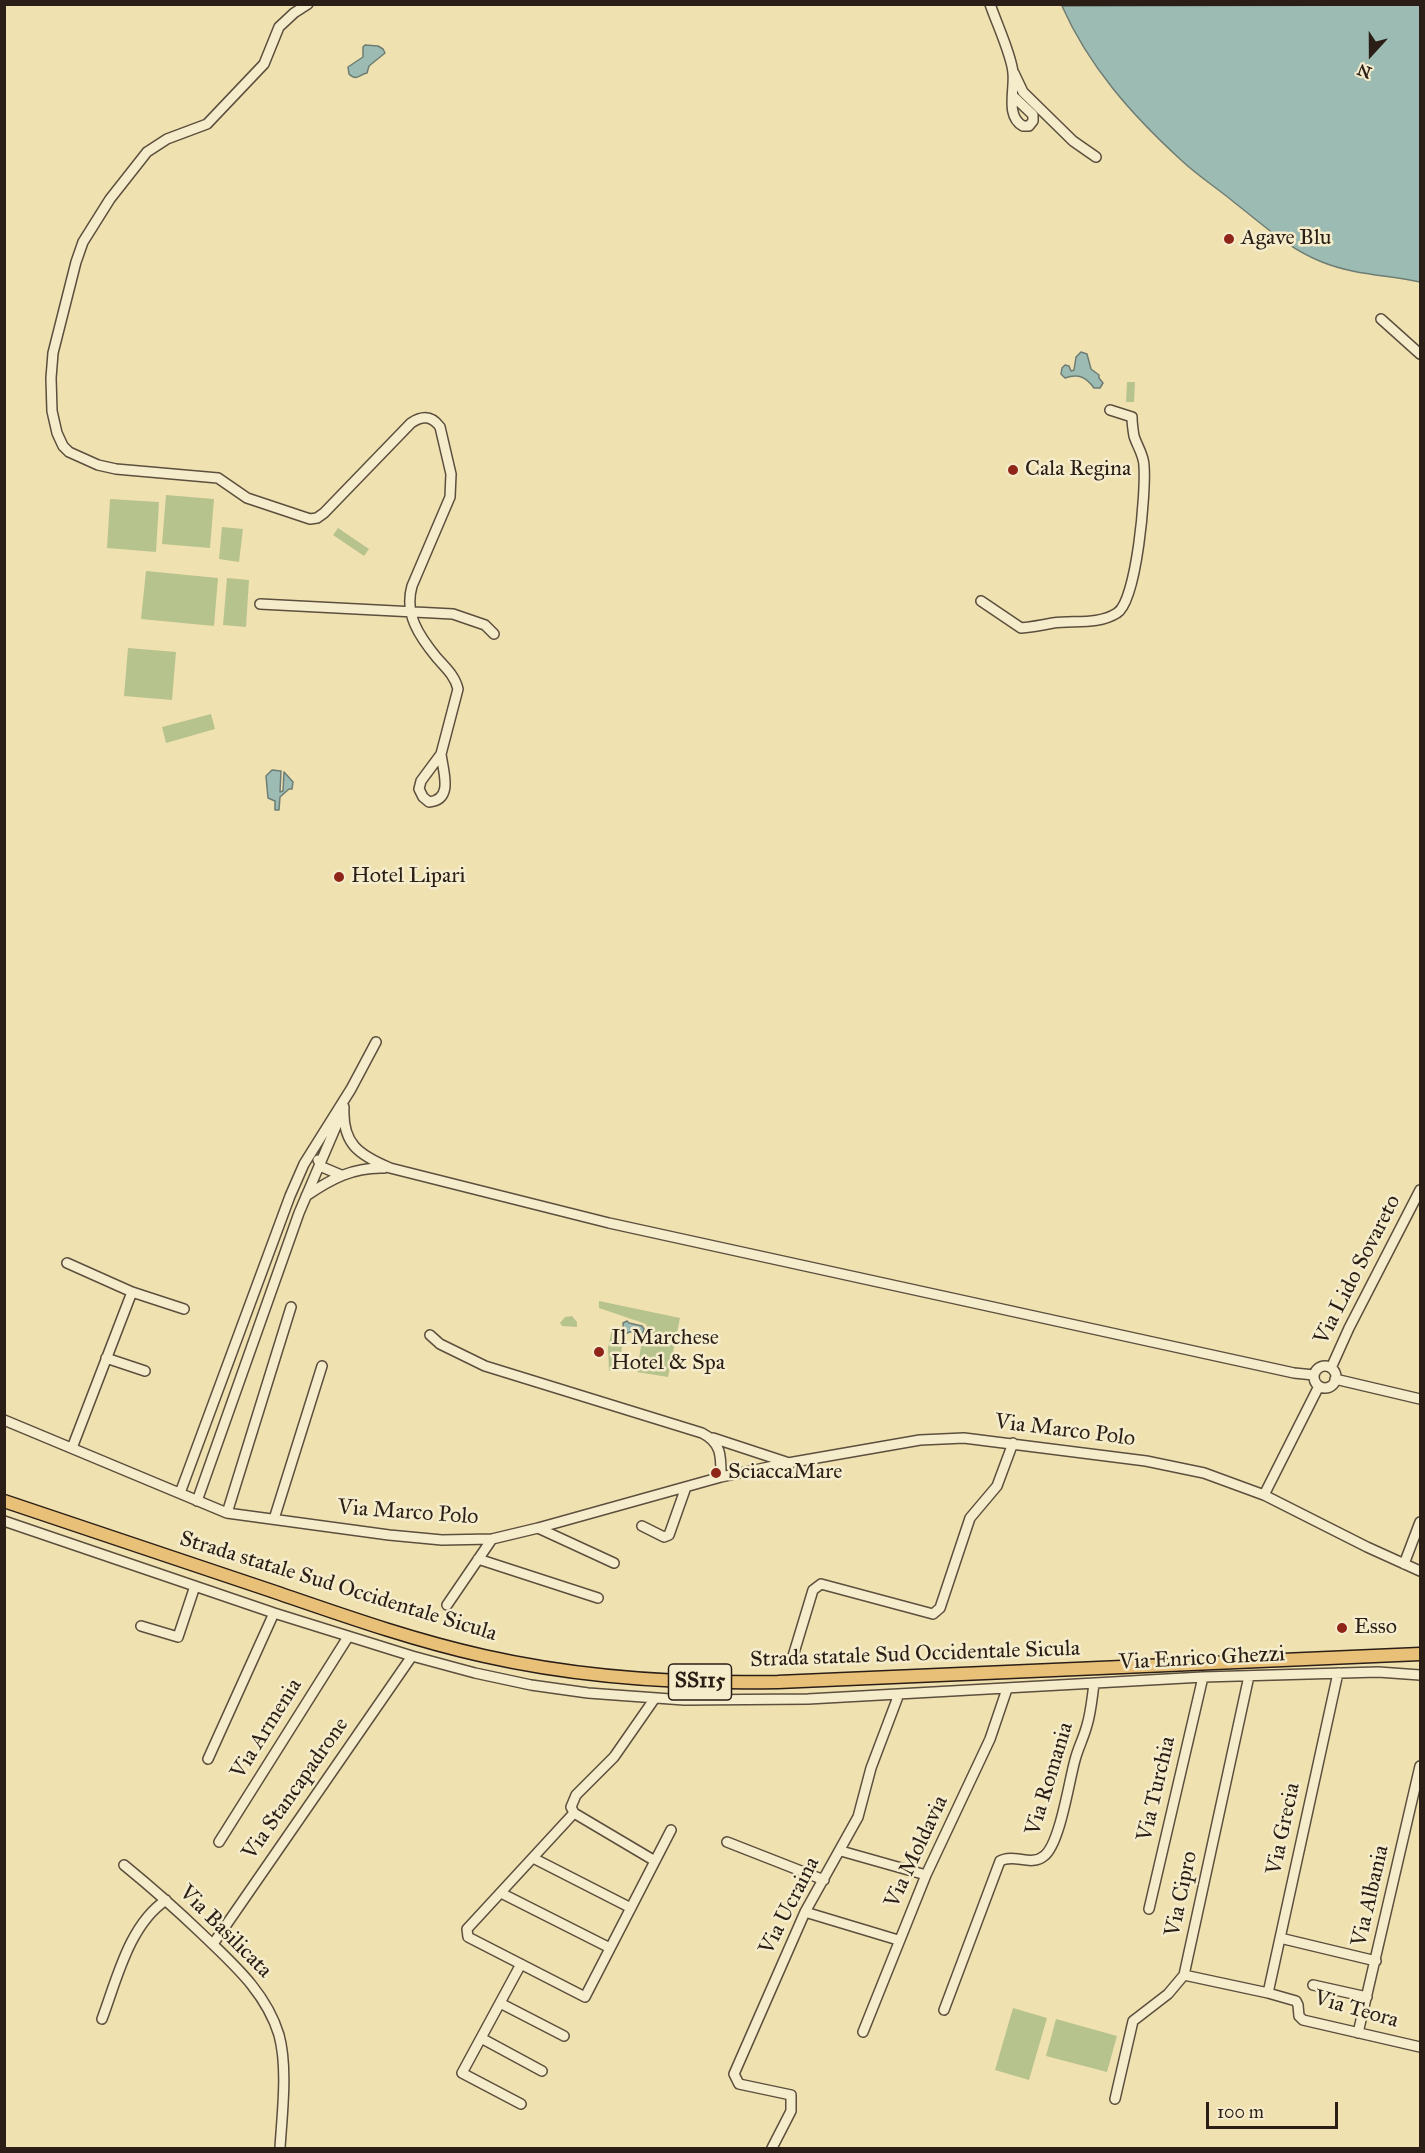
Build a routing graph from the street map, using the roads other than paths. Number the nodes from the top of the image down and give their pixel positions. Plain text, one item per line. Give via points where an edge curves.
1 (308, 4) edge
2 (990, 4) edge
3 (1013, 71) junction
4 (1013, 96) dead end
5 (1096, 157) dead end
6 (1381, 319) dead end
7 (1420, 354) edge
8 (1110, 410) dead end
9 (981, 601) dead end
10 (260, 604) dead end
11 (409, 611) junction
12 (494, 634) dead end
13 (441, 754) junction
14 (376, 1042) dead end
15 (351, 1089) junction
16 (344, 1107) junction
17 (330, 1138) junction
18 (350, 1142) junction
19 (315, 1146) junction
20 (319, 1163) junction
21 (390, 1168) junction
22 (341, 1174) junction
23 (1420, 1190) edge
24 (305, 1197) junction
25 (67, 1263) dead end
26 (132, 1292) junction
27 (291, 1307) dead end
28 (184, 1309) dead end
29 (430, 1335) dead end
30 (106, 1358) junction
31 (322, 1366) dead end
32 (1331, 1368) junction
33 (145, 1371) dead end
34 (1314, 1375) junction
35 (1335, 1379) junction
36 (1319, 1386) junction
37 (1420, 1399) edge
38 (4, 1420) edge
39 (713, 1438) junction
40 (1013, 1443) junction
41 (72, 1448) junction
42 (788, 1463) junction
43 (721, 1477) junction
44 (686, 1487) junction
45 (180, 1493) junction
46 (1264, 1496) junction
47 (4, 1501) edge
48 (197, 1501) junction
49 (227, 1513) junction
50 (274, 1519) junction
51 (4, 1521) edge
52 (1420, 1522) edge
53 (642, 1526) dead end
54 (538, 1528) junction
55 (492, 1539) junction
56 (478, 1559) junction
57 (614, 1563) dead end
58 (1404, 1564) junction
59 (1420, 1571) edge
60 (195, 1586) junction
61 (598, 1598) dead end
62 (447, 1605) dead end
63 (274, 1613) junction
64 (141, 1626) dead end
65 (348, 1637) junction
66 (1420, 1654) edge
67 (412, 1656) junction
68 (793, 1656) dead end
69 (1338, 1673) junction
70 (1420, 1675) edge
71 (1250, 1676) junction
72 (1203, 1677) junction
73 (1094, 1684) junction
74 (1007, 1689) junction
75 (898, 1694) junction
76 (655, 1698) junction
77 (208, 1759) dead end
78 (1420, 1771) edge
79 (574, 1813) junction
80 (671, 1830) dead end
81 (219, 1842) dead end
82 (727, 1842) dead end
83 (841, 1851) junction
84 (533, 1858) junction
85 (655, 1861) junction
86 (124, 1865) dead end
87 (926, 1875) junction
88 (824, 1880) junction
89 (501, 1893) junction
90 (166, 1900) junction
91 (631, 1908) junction
92 (1149, 1909) dead end
93 (805, 1912) junction
94 (1280, 1938) junction
95 (898, 1940) junction
96 (213, 1944) junction
97 (610, 1948) junction
98 (1376, 1961) junction
99 (521, 1964) junction
100 (1184, 1975) junction
101 (1313, 1985) dead end
102 (1268, 1993) junction
103 (1367, 1997) junction
104 (500, 2003) junction
105 (944, 2010) dead end
106 (102, 2019) dead end
107 (862, 2031) dead end
108 (1358, 2034) junction
109 (564, 2036) dead end
110 (481, 2038) junction
111 (1420, 2047) edge
112 (542, 2071) dead end
113 (1115, 2099) dead end
114 (521, 2104) dead end
115 (280, 2148) edge
116 (772, 2148) edge

1 - 11 street via 279,27 264,64 207,124 167,139 147,152 99,216 83,242 57,334 51,378 52,411 63,446 90,462 116,469 218,478 247,498 310,519 324,513 411,423 423,417 435,421 440,427 451,474 450,497 412,586
2 - 3 street
3 - 4 street
3 - 5 street via 1023,92
6 - 7 street
8 - 9 street via 1132,417 1144,465 1134,571 1123,607 1118,613 1092,621 1022,628
10 - 11 street
11 - 12 street via 469,618
11 - 13 street via 458,689
13 - 13 street via 421,781 419,789 429,802 443,796 446,786
14 - 15 street
15 - 16 street
15 - 19 street
16 - 17 street
16 - 18 street
17 - 18 street
17 - 19 street
17 - 20 street
18 - 21 street via 368,1159
19 - 20 street
19 - 45 street via 284,1209
20 - 22 street
20 - 24 street
21 - 22 street
21 - 34 street via 609,1223
22 - 24 street
23 - 32 street, Via Lido Sovareto
24 - 48 street
25 - 26 street
26 - 28 street
26 - 30 street
27 - 49 street
29 - 39 street via 485,1366
30 - 33 street
30 - 41 street
31 - 50 street
32 - 34 street via 1320,1367
32 - 35 street
34 - 36 street
35 - 36 street via 1329,1387
35 - 37 street
36 - 46 street
38 - 41 street, Via Marco Polo
39 - 42 street
39 - 43 street via 719,1450
40 - 42 street, Via Marco Polo via 943,1438
40 - 46 street, Via Marco Polo via 1171,1465
40 - 68 street via 997,1486 970,1518 940,1608 933,1614 821,1584 813,1590
41 - 45 street, Via Marco Polo
42 - 43 street, Via Marco Polo
43 - 44 street, Via Marco Polo
44 - 53 street via 669,1535 664,1537
44 - 54 street, Via Marco Polo
45 - 48 street, Via Marco Polo
46 - 58 street, Via Marco Polo
47 - 66 main road, Strada statale Sud Occidentale Sicula / SS115 via 424,1640 518,1663 619,1678 778,1682
48 - 49 street, Via Marco Polo
49 - 50 street, Via Marco Polo
50 - 55 street, Via Marco Polo via 442,1540
51 - 60 street, Via Enrico Ghezzi
52 - 58 street
54 - 55 street, Via Marco Polo
54 - 57 street
55 - 56 street
56 - 61 street
56 - 62 street
58 - 59 street, Via Marco Polo
60 - 63 street, Via Enrico Ghezzi
60 - 64 street via 178,1638
63 - 65 street, Via Enrico Ghezzi
63 - 77 street
65 - 67 street, Via Enrico Ghezzi
65 - 81 street, Via Armenia
67 - 76 street, Via Enrico Ghezzi via 531,1685
67 - 96 street, Via Stancapadrone
69 - 70 street, Via Enrico Ghezzi
69 - 71 street, Via Enrico Ghezzi
69 - 94 street, Via Grecia
71 - 72 street, Via Enrico Ghezzi
71 - 100 street, Via Cipro
72 - 73 street, Via Enrico Ghezzi
72 - 92 street, Via Turchia
73 - 74 street, Via Enrico Ghezzi
73 - 105 street, Via Romania via 1087,1727 1052,1846 1043,1858 1006,1857 1000,1861
74 - 75 street, Via Enrico Ghezzi
74 - 87 street, Via Moldavia via 990,1739
75 - 76 street, Via Enrico Ghezzi via 764,1700
75 - 83 street, Via Ucraina via 858,1817
76 - 79 street via 615,1757 576,1795 571,1807
78 - 98 street, Via Albania
79 - 84 street
79 - 85 street
80 - 85 street
82 - 88 street
83 - 87 street
83 - 88 street, Via Ucraina
84 - 89 street
84 - 91 street
85 - 91 street
86 - 90 street, Via Basilicata
87 - 95 street, Via Moldavia
88 - 93 street, Via Ucraina
89 - 97 street
89 - 99 street via 467,1929 468,1937
90 - 96 street, Via Basilicata
90 - 106 street via 155,1907 136,1936
91 - 97 street
93 - 95 street
93 - 116 street, Via Ucraina via 734,2074 739,2084 791,2095 791,2111
94 - 98 street
94 - 102 street, Via Grecia
95 - 107 street, Via Moldavia
96 - 115 street, Via Basilicata via 261,1996 279,2036 283,2073
97 - 99 street via 585,1997
98 - 103 street, Via Albania
99 - 104 street
100 - 102 street, Via Teora
100 - 113 street, Via Cipro via 1168,1994 1133,2021
101 - 103 street
102 - 108 street, Via Teora via 1296,2001 1299,2016 1304,2020
103 - 108 street, Via Albania
104 - 109 street
104 - 110 street
108 - 111 street, Via Teora
110 - 112 street
110 - 114 street via 462,2073

